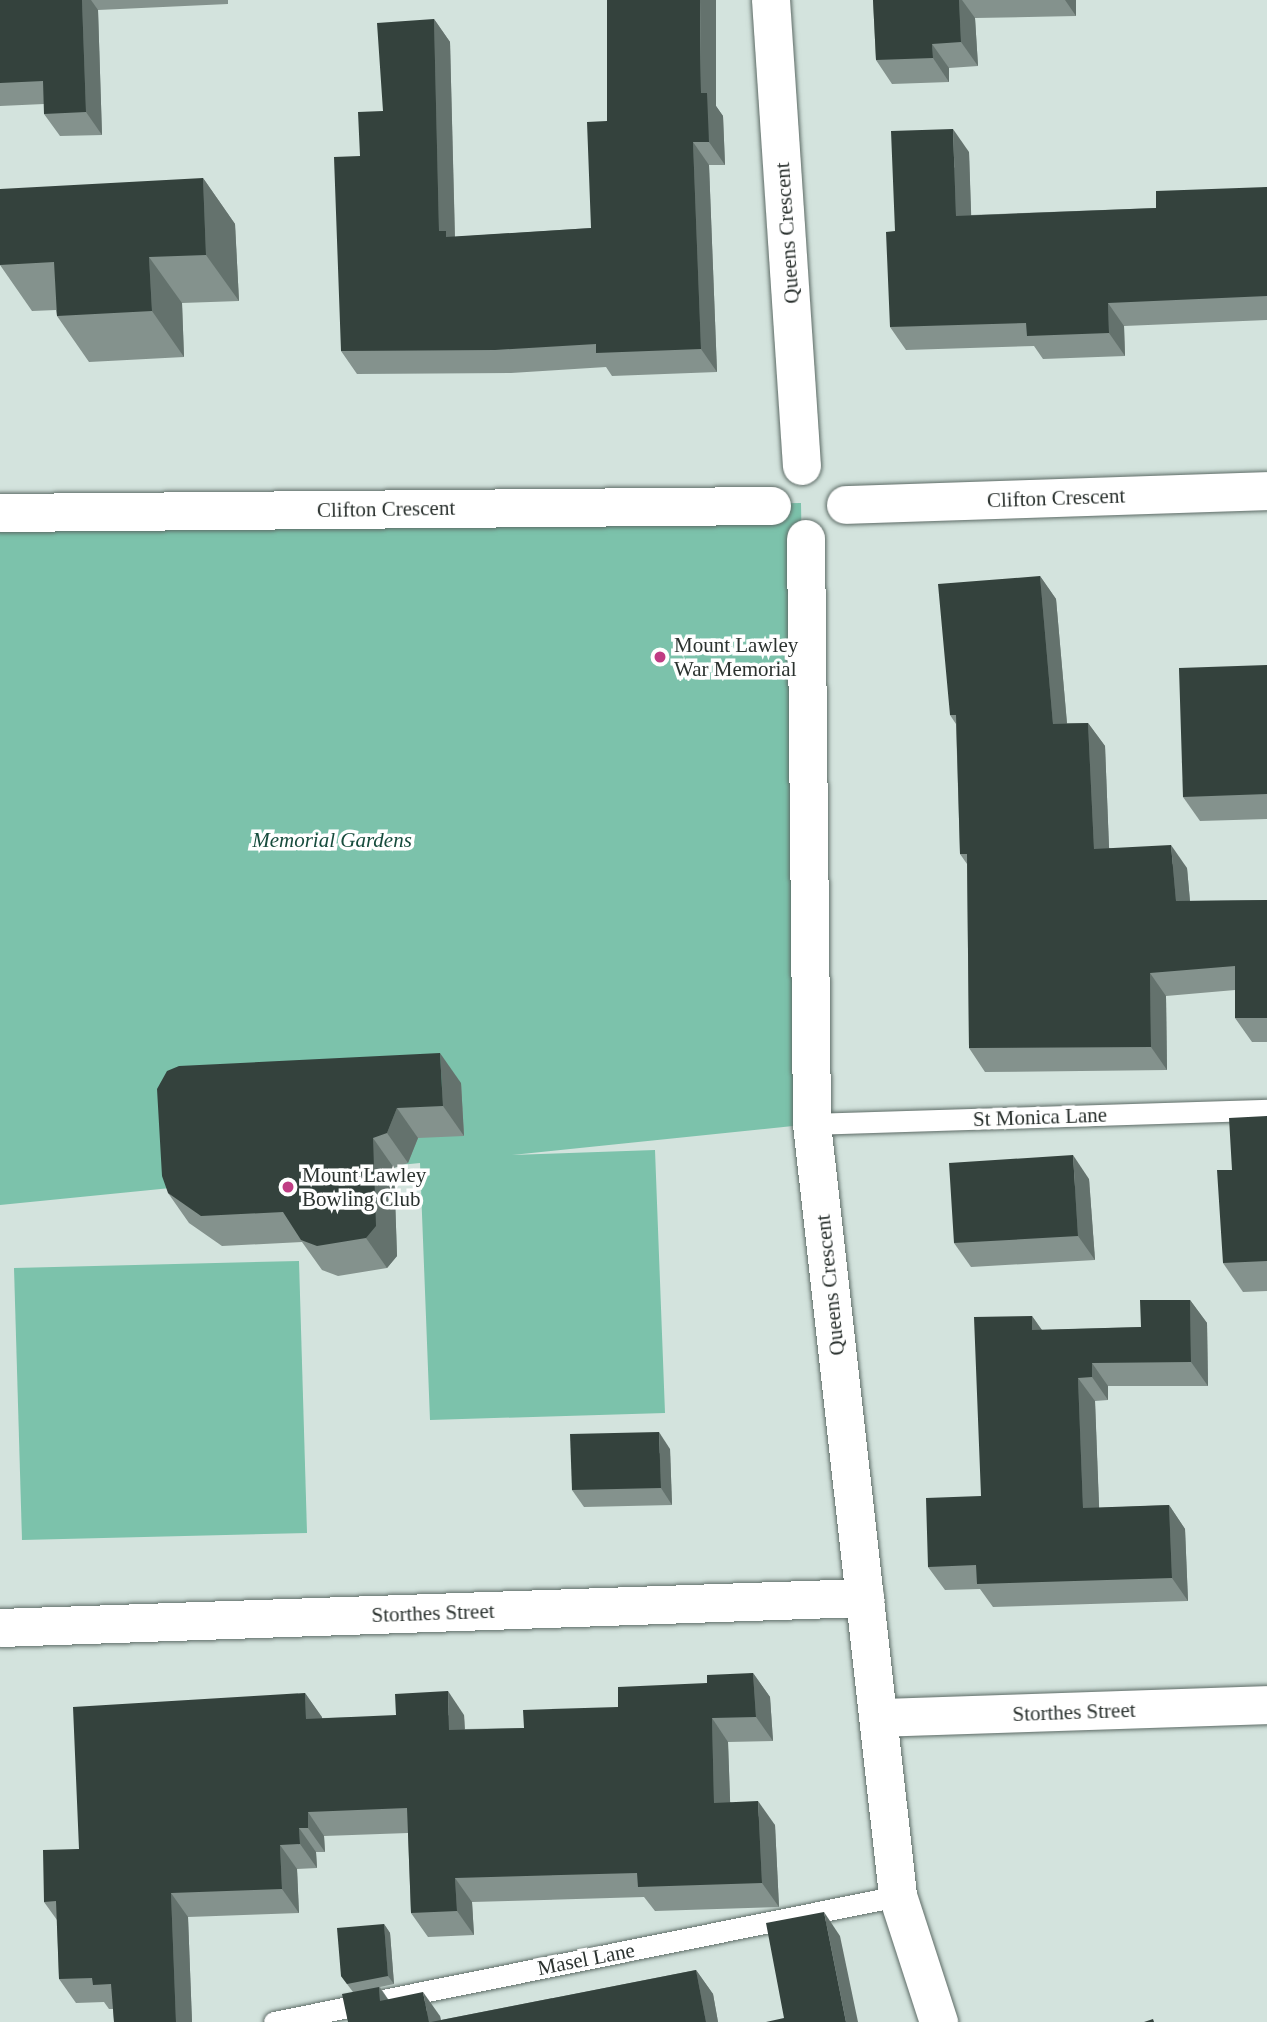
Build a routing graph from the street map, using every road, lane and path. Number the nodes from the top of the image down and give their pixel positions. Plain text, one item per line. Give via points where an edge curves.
1 (771, 0) edge
2 (802, 466) junction
3 (1267, 491) edge
4 (846, 505) junction
5 (772, 506) junction
6 (0, 513) edge
7 (806, 539) junction
8 (1267, 1110) edge
9 (812, 1124) junction
10 (865, 1598) junction
11 (0, 1628) edge
12 (1267, 1705) edge
13 (880, 1718) junction
14 (898, 1896) junction
15 (274, 2022) edge
16 (939, 2022) edge

1 - 2 street, Queens Crescent
2 - 4 street via 824,468 834,475
2 - 5 street via 776,485
3 - 4 street, Clifton Crescent
4 - 7 street via 837,526
5 - 6 street, Clifton Crescent
5 - 7 street via 783,528
7 - 9 street, Queens Crescent
8 - 9 lane, St Monica Lane
9 - 10 street, Queens Crescent
10 - 11 street, Storthes Street
10 - 13 street, Queens Crescent
12 - 13 street, Storthes Street
13 - 14 street, Queens Crescent
14 - 15 lane, Masel Lane
14 - 16 street, Queens Crescent

